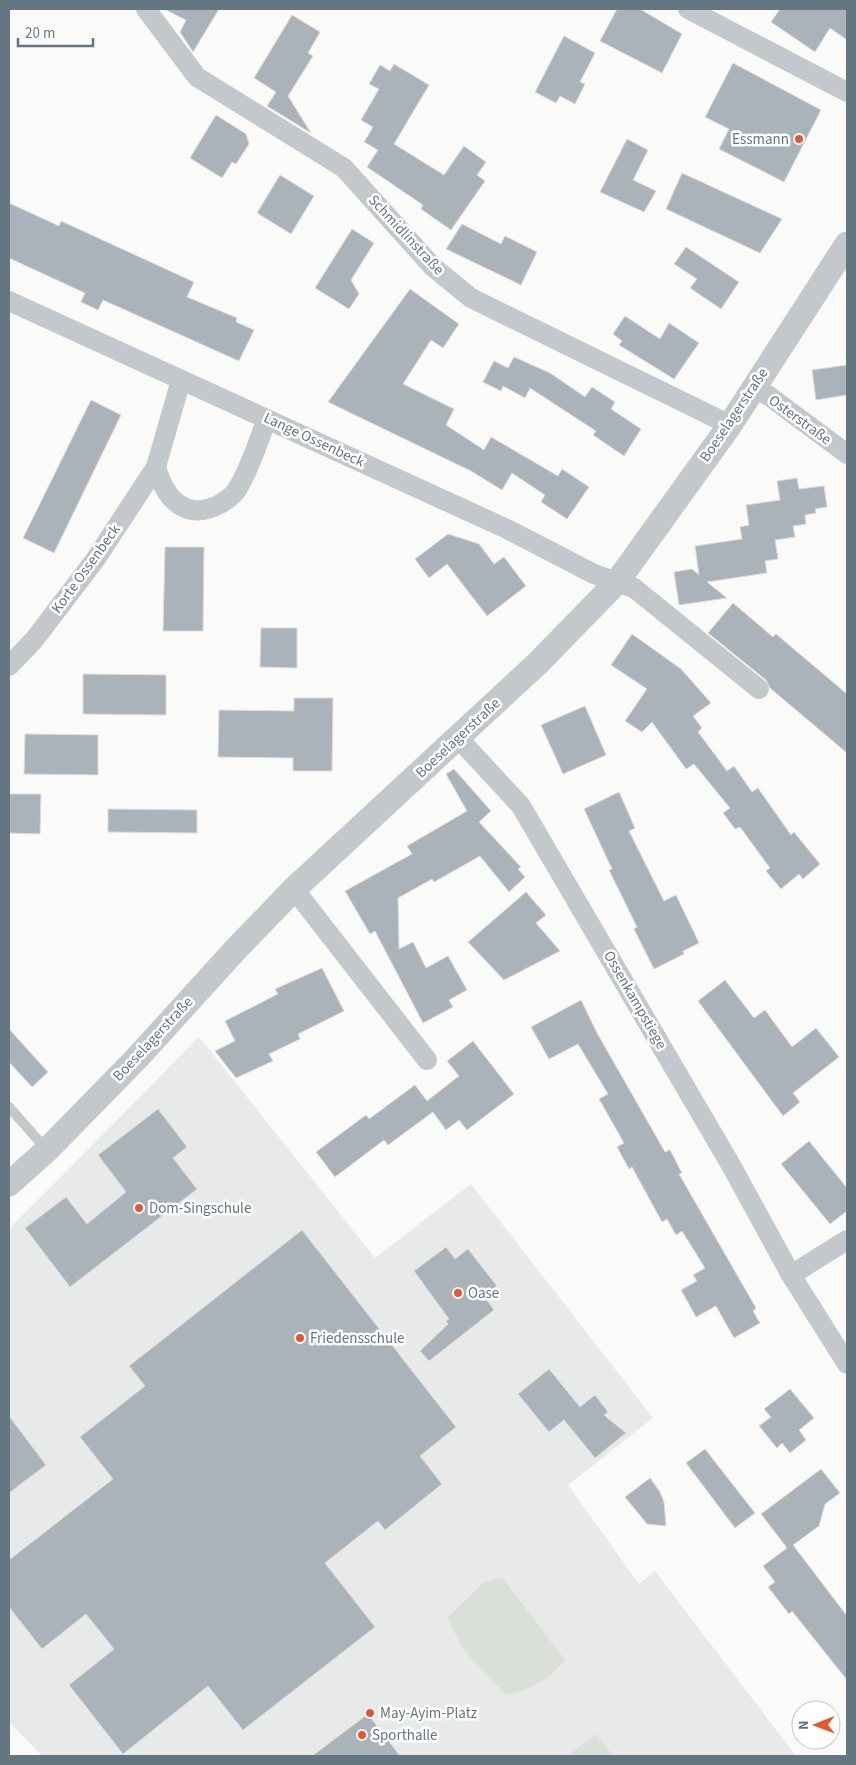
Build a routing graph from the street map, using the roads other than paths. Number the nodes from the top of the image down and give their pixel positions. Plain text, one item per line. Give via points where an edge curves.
1 (146, 9) edge
2 (688, 9) edge
3 (847, 92) edge
4 (847, 244) edge
5 (9, 301) edge
6 (181, 380) junction
7 (753, 387) junction
8 (267, 419) junction
9 (730, 425) junction
10 (847, 454) edge
11 (156, 467) junction
12 (617, 582) junction
13 (9, 666) edge
14 (759, 689) dead end
15 (459, 738) junction
16 (294, 889) junction
17 (427, 1060) dead end
18 (9, 1107) edge
19 (47, 1150) junction
20 (9, 1184) edge
21 (847, 1240) edge
22 (791, 1275) junction
23 (847, 1364) edge

1 - 9 street, Schmidlinstraße via 197,77 344,168 433,267 471,298
2 - 3 street
4 - 7 street, Boeselagerstraße
5 - 6 street, Lange Ossenbeck
6 - 8 street, Lange Ossenbeck
6 - 11 street, Korte Ossenbeck
7 - 9 street, Boeselagerstraße
7 - 10 street, Osterstraße
8 - 11 street via 239,488 212,508 196,511 182,507 161,486
8 - 12 street, Lange Ossenbeck
9 - 12 street, Boeselagerstraße
11 - 13 street, Korte Ossenbeck via 95,560 34,640
12 - 14 street via 634,588
12 - 15 street, Boeselagerstraße via 538,664
15 - 16 street, Boeselagerstraße
15 - 22 street, Ossenkampstiege via 522,806 732,1167
16 - 17 street
16 - 19 street, Boeselagerstraße
18 - 19 lane
19 - 20 street, Boeselagerstraße
21 - 22 street
22 - 23 street, Ossenkampstiege

